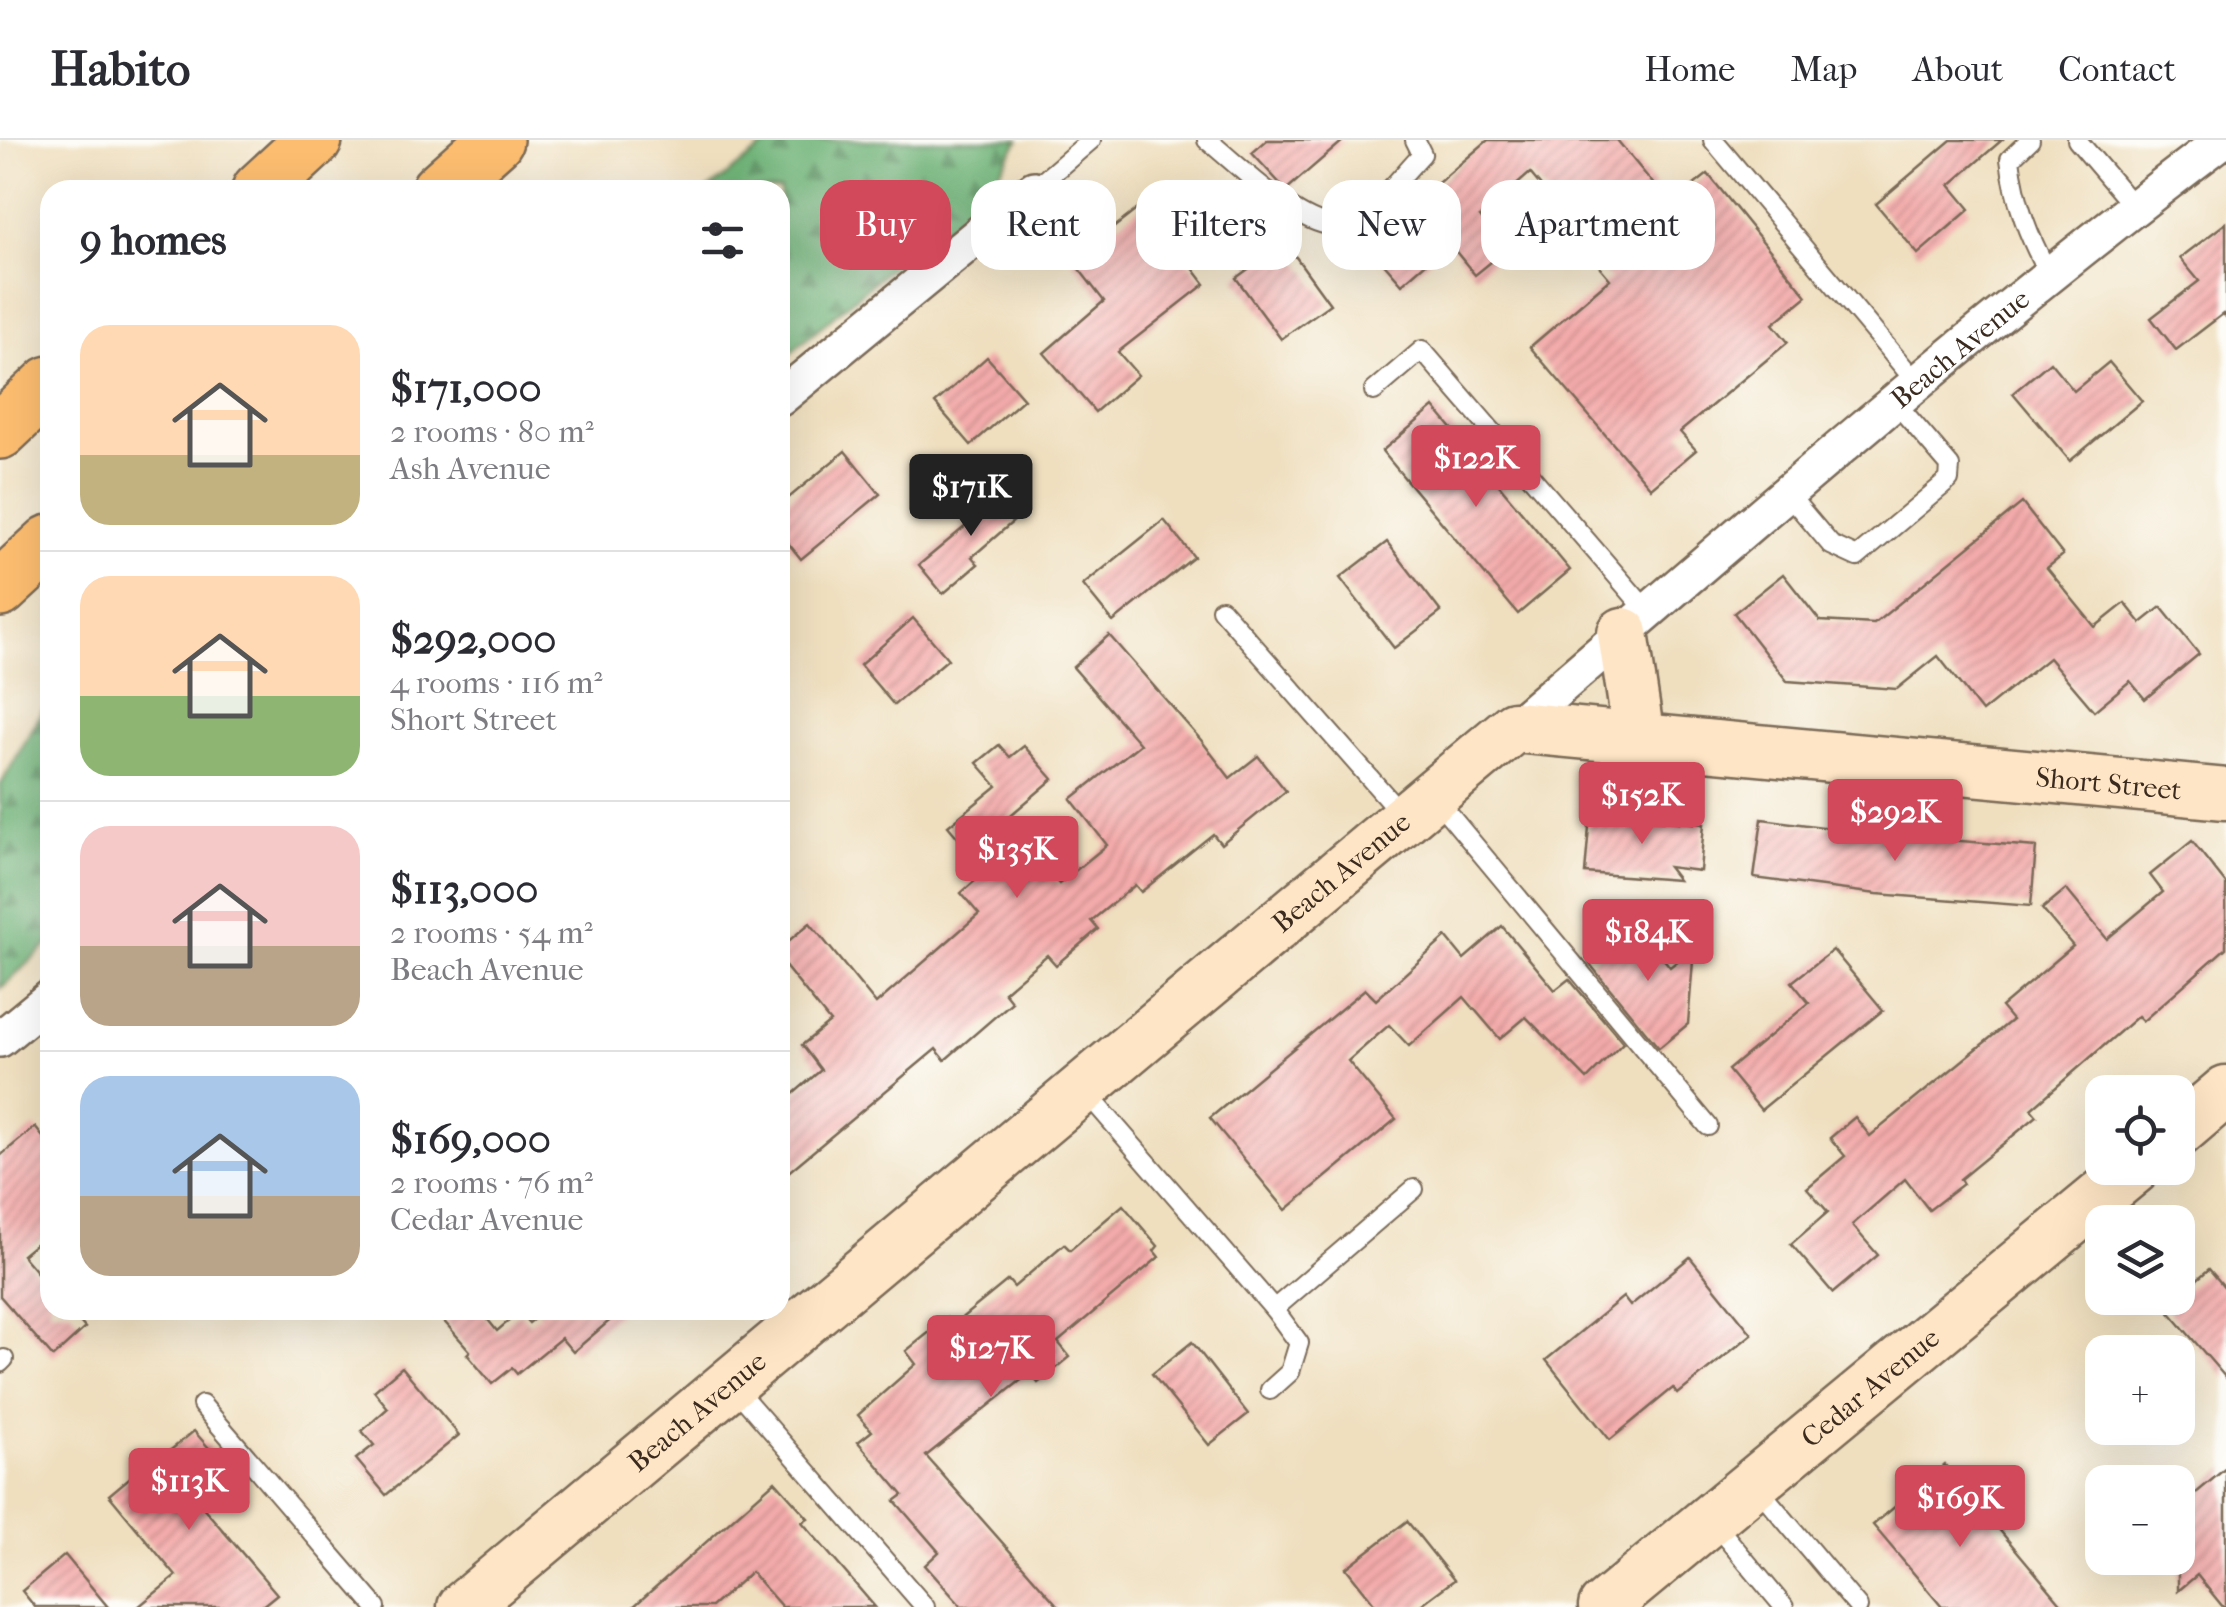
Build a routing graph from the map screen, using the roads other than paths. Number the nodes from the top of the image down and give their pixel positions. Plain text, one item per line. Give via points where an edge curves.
1 (314, 140) edge
2 (495, 140) edge
3 (1091, 140) edge
4 (1207, 140) edge
5 (1415, 140) edge
6 (1713, 140) edge
7 (2030, 140) edge
8 (2076, 140) edge
9 (2223, 140) edge
10 (271, 180) edge
11 (450, 180) edge
12 (1044, 180) edge
13 (2134, 207) junction
14 (971, 241) edge
15 (2050, 276) junction
16 (790, 390) edge
17 (1374, 390) dead end
18 (1906, 392) junction
19 (40, 393) edge
20 (0, 430) edge
21 (1787, 493) junction
22 (40, 553) edge
23 (0, 589) edge
24 (1220, 610) dead end
25 (1635, 622) junction
26 (1514, 726) junction
27 (1639, 738) junction
28 (2226, 794) edge
29 (1418, 806) junction
30 (40, 1006) edge
31 (0, 1039) edge
32 (1083, 1088) junction
33 (2226, 1092) edge
34 (2195, 1118) edge
35 (1708, 1126) dead end
36 (2114, 1185) edge
37 (1414, 1188) dead end
38 (1274, 1309) junction
39 (730, 1383) junction
40 (1270, 1390) dead end
41 (202, 1405) dead end
42 (1754, 1482) junction
43 (1710, 1519) junction
44 (376, 1607) edge
45 (463, 1607) edge
46 (926, 1607) edge
47 (1604, 1607) edge
48 (1784, 1607) edge
49 (1858, 1607) edge

1 - 10 highway
2 - 11 highway
3 - 12 lane
4 - 5 lane via 1322,226 1346,225 1370,208 1422,154
6 - 18 lane
7 - 15 lane via 2010,159 2014,190
8 - 13 lane
9 - 13 street, Beach Avenue
13 - 15 street, Beach Avenue
14 - 16 street
15 - 18 street, Beach Avenue
17 - 25 lane via 1422,350
18 - 21 street, Beach Avenue
18 - 21 lane via 1950,466 1949,480 1857,557 1832,545
19 - 20 highway
21 - 25 street, Beach Avenue
22 - 23 highway
24 - 29 lane
25 - 26 street, Beach Avenue
25 - 27 street
26 - 27 street, Short Street
26 - 29 street, Beach Avenue
27 - 28 street, Short Street
29 - 32 street, Beach Avenue
29 - 35 lane
30 - 31 street
32 - 38 lane
32 - 39 street, Beach Avenue
33 - 34 street
36 - 42 street, Cedar Avenue
37 - 38 lane
38 - 40 lane via 1300,1343 1290,1372
39 - 45 street, Beach Avenue
39 - 46 lane
41 - 44 lane
42 - 43 street, Cedar Avenue
42 - 49 lane
43 - 47 street, Cedar Avenue
43 - 48 lane

